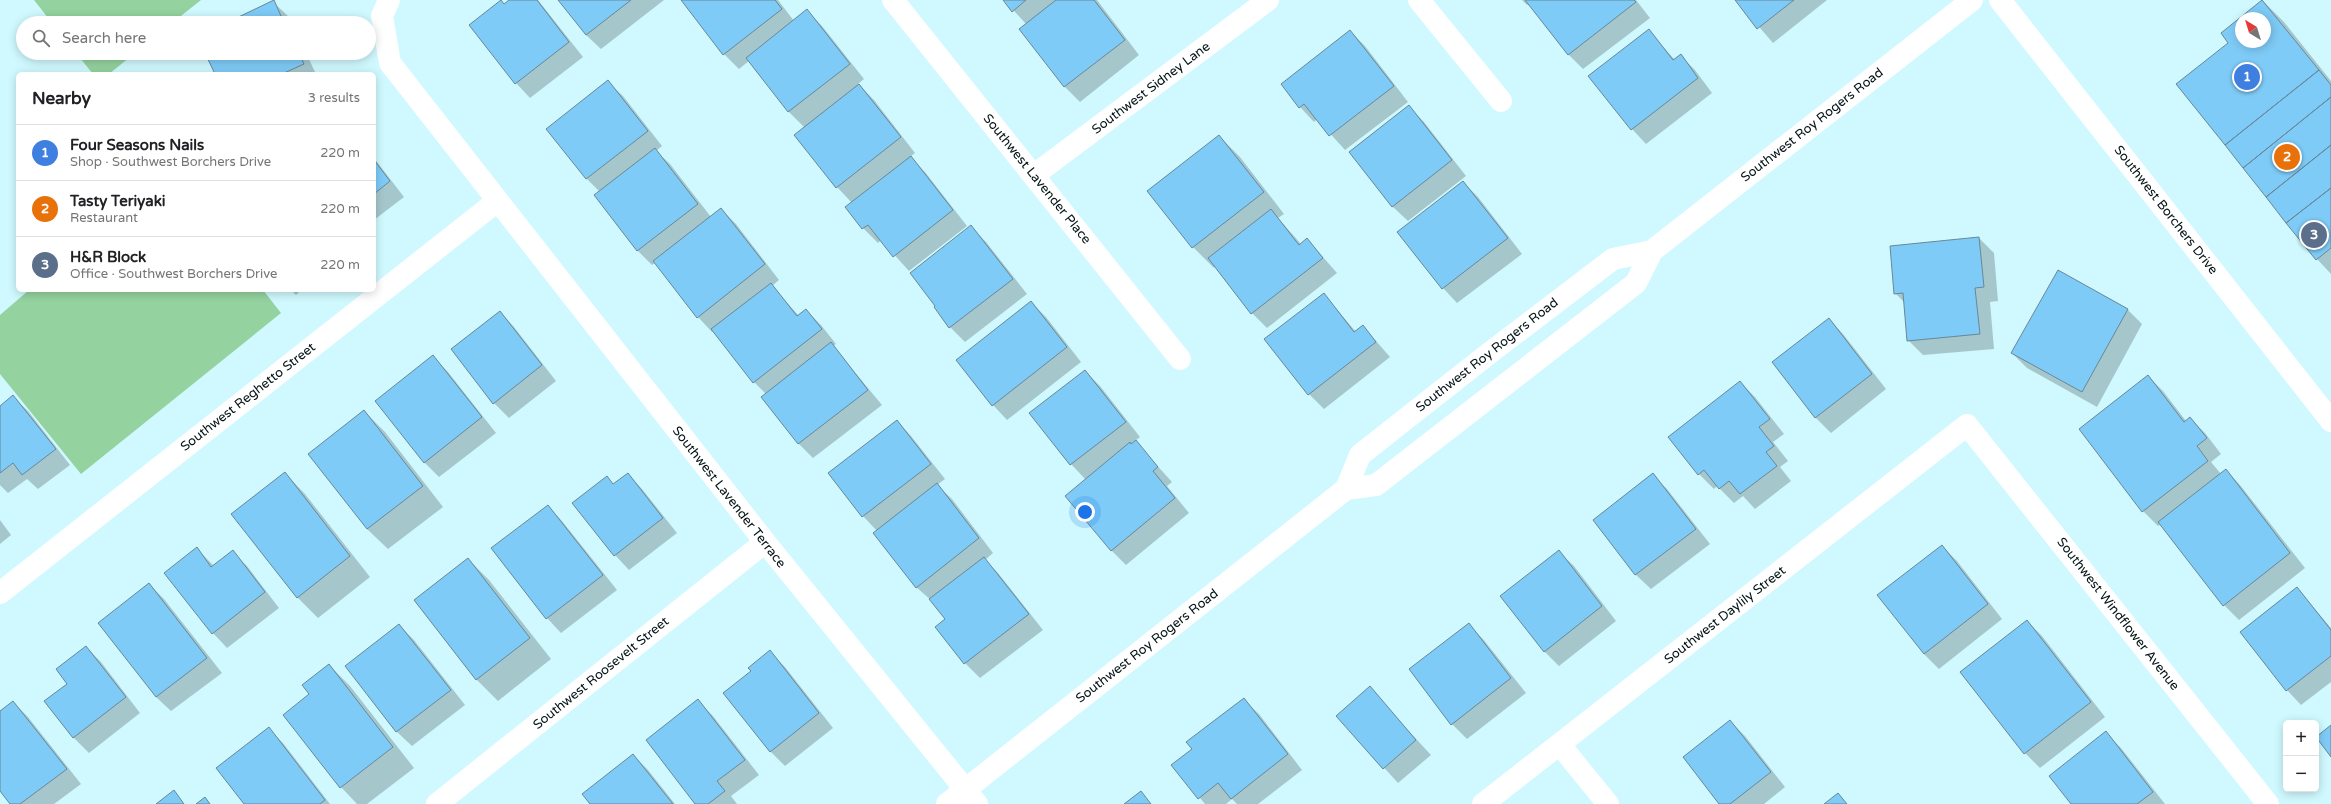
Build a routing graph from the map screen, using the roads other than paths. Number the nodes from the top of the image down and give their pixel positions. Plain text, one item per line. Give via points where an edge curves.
1 (389, 0) edge
2 (893, 0) edge
3 (1268, 0) edge
4 (1419, 0) edge
5 (1972, 0) edge
6 (2000, 0) edge
7 (1501, 101) dead end
8 (1034, 175) junction
9 (496, 202) junction
10 (1652, 251) junction
11 (1180, 359) dead end
12 (2331, 421) edge
13 (1967, 425) joint
14 (1346, 489) junction
15 (765, 542) junction
16 (0, 593) edge
17 (1560, 745) junction
18 (971, 797) edge
19 (437, 804) edge
20 (947, 804) edge
21 (1483, 804) edge
22 (1608, 804) edge
23 (2268, 804) edge

1 - 9 street via 382,16 390,63
2 - 8 street, Southwest Lavender Place
3 - 8 street, Southwest Sidney Lane
4 - 7 street
5 - 10 street, Southwest Roy Rogers Road
6 - 12 street, Southwest Borchers Drive
8 - 11 street, Southwest Lavender Place
9 - 15 street, Southwest Lavender Terrace
9 - 16 street, Southwest Reghetto Street
10 - 14 street, Southwest Roy Rogers Road via 1636,283 1376,485
10 - 14 street, Southwest Roy Rogers Road via 1613,259 1487,355 1360,455
13 - 17 street, Southwest Daylily Street
13 - 23 street, Southwest Windflower Avenue
14 - 18 street, Southwest Roy Rogers Road
15 - 18 street, Southwest Lavender Terrace
15 - 19 street, Southwest Roosevelt Street
17 - 21 street, Southwest Daylily Street
17 - 22 street
18 - 20 street, Southwest Roy Rogers Road

